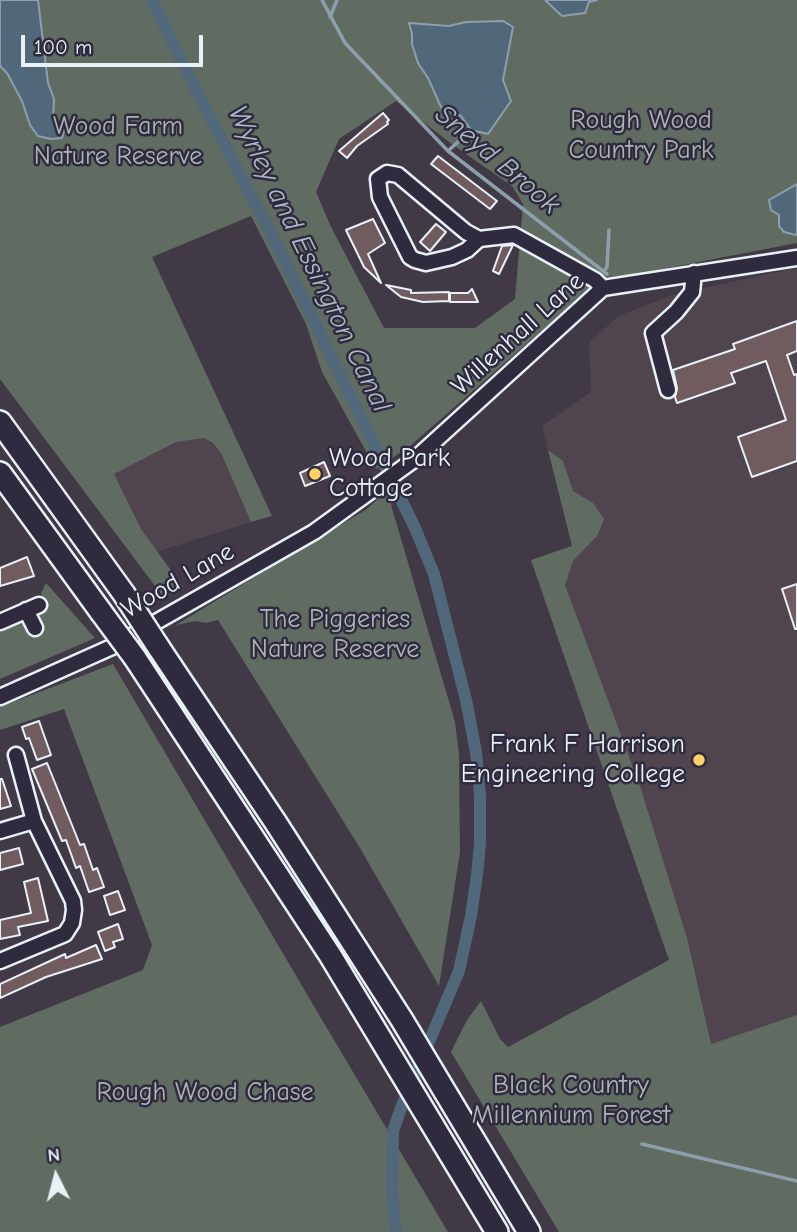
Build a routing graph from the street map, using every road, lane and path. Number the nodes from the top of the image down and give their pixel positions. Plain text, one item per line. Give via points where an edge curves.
1 (479, 239) junction
2 (797, 258) edge
3 (694, 273) junction
4 (603, 288) junction
5 (668, 390) dead end
6 (0, 422) edge
7 (0, 473) edge
8 (372, 492) joint
9 (0, 622) edge
10 (35, 628) dead end
11 (0, 697) edge
12 (16, 753) dead end
13 (34, 821) junction
14 (0, 831) edge
15 (0, 961) edge
16 (497, 1232) edge
17 (529, 1232) edge

1 - 1 street via 398,175 387,173 378,179 380,197 411,257 426,263 452,257
1 - 4 street via 514,235
2 - 3 street, Willenhall Lane
3 - 4 street, Willenhall Lane
3 - 5 street via 692,292 653,333
4 - 8 street, Willenhall Lane
6 - 17 highway, bridge via 124,594 268,812 402,1020
7 - 16 highway, bridge via 135,658 302,912
8 - 11 street, Wood Lane via 314,532 181,610
9 - 10 street via 32,608
12 - 13 street
13 - 14 street
13 - 15 street via 73,901 72,923 65,934

